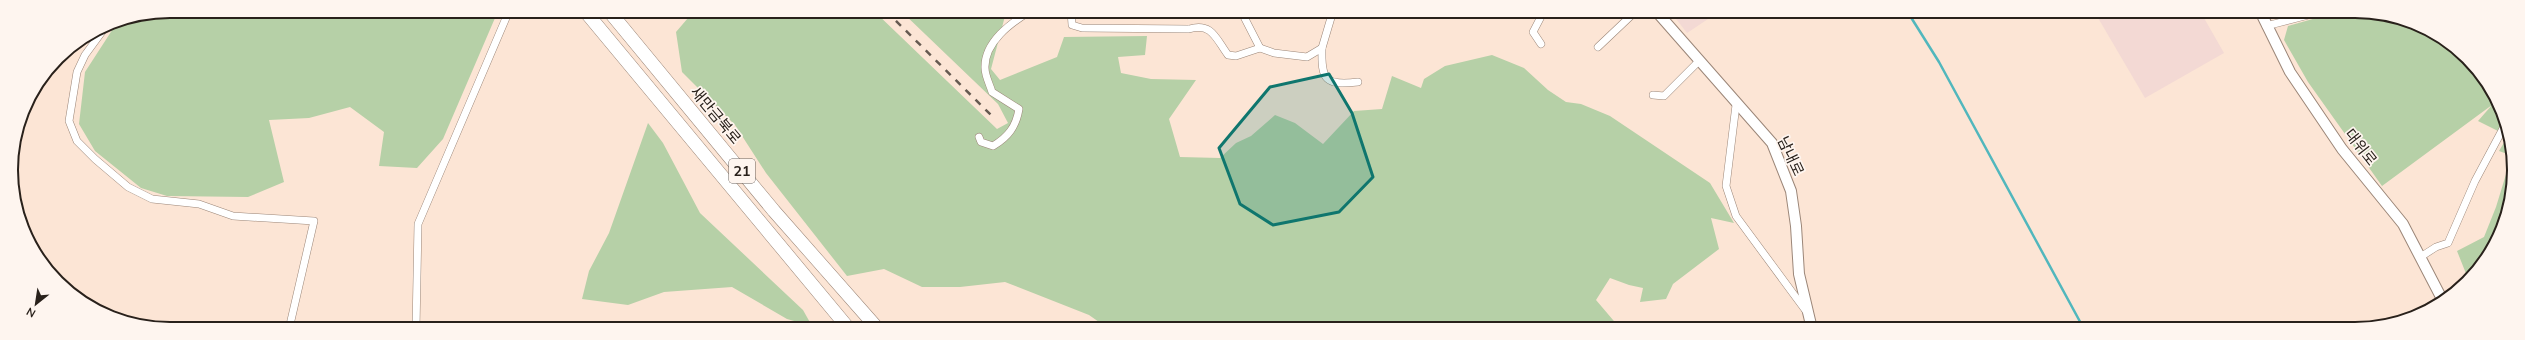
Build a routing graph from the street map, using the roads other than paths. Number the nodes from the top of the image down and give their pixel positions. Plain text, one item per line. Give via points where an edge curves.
1 (506, 18) edge
2 (591, 18) edge
3 (615, 18) edge
4 (1021, 18) edge
5 (1072, 18) edge
6 (1245, 18) edge
7 (1331, 18) edge
8 (1540, 18) edge
9 (1629, 18) edge
10 (1662, 18) edge
11 (2263, 18) edge
12 (2297, 18) edge
13 (2266, 26) junction
14 (99, 36) edge
15 (1542, 44) dead end
16 (1260, 48) junction
17 (1322, 48) junction
18 (1598, 48) dead end
19 (1699, 61) junction
20 (1358, 82) dead end
21 (1653, 95) dead end
22 (1736, 105) junction
23 (2502, 130) edge
24 (979, 137) dead end
25 (2422, 256) junction
26 (2440, 295) edge
27 (1806, 312) junction
28 (291, 322) edge
29 (416, 322) edge
30 (843, 322) edge
31 (872, 322) edge
32 (1810, 322) edge

1 - 29 street via 418,224
2 - 30 highway, 21
3 - 31 highway, 새만금북로 / 21 via 774,211
4 - 24 street via 1003,32 987,51 985,69 992,92 1019,109 1017,122 1005,139 993,146 981,142
5 - 16 street via 1072,25 1082,28 1189,29 1200,25 1208,28 1228,55 1236,56
6 - 16 street
7 - 17 street
8 - 15 street via 1533,32
9 - 18 street
10 - 19 street, 남내로
11 - 13 street, 대위로
12 - 13 street
13 - 25 street, 대위로 via 2290,72 2342,149 2403,224
14 - 28 street via 85,55 77,72 69,121 77,141 128,187 152,199 199,204 233,216 314,221
16 - 17 street via 1274,53 1307,57
17 - 20 street via 1321,70 1325,77 1341,84
19 - 21 street via 1664,96
19 - 22 street, 남내로
22 - 27 street, 남내로 via 1772,143 1790,191
22 - 27 street via 1726,186 1729,200 1736,216
23 - 25 street via 2475,181 2448,243 2436,246
25 - 26 street, 대위로
27 - 32 street, 남내로

